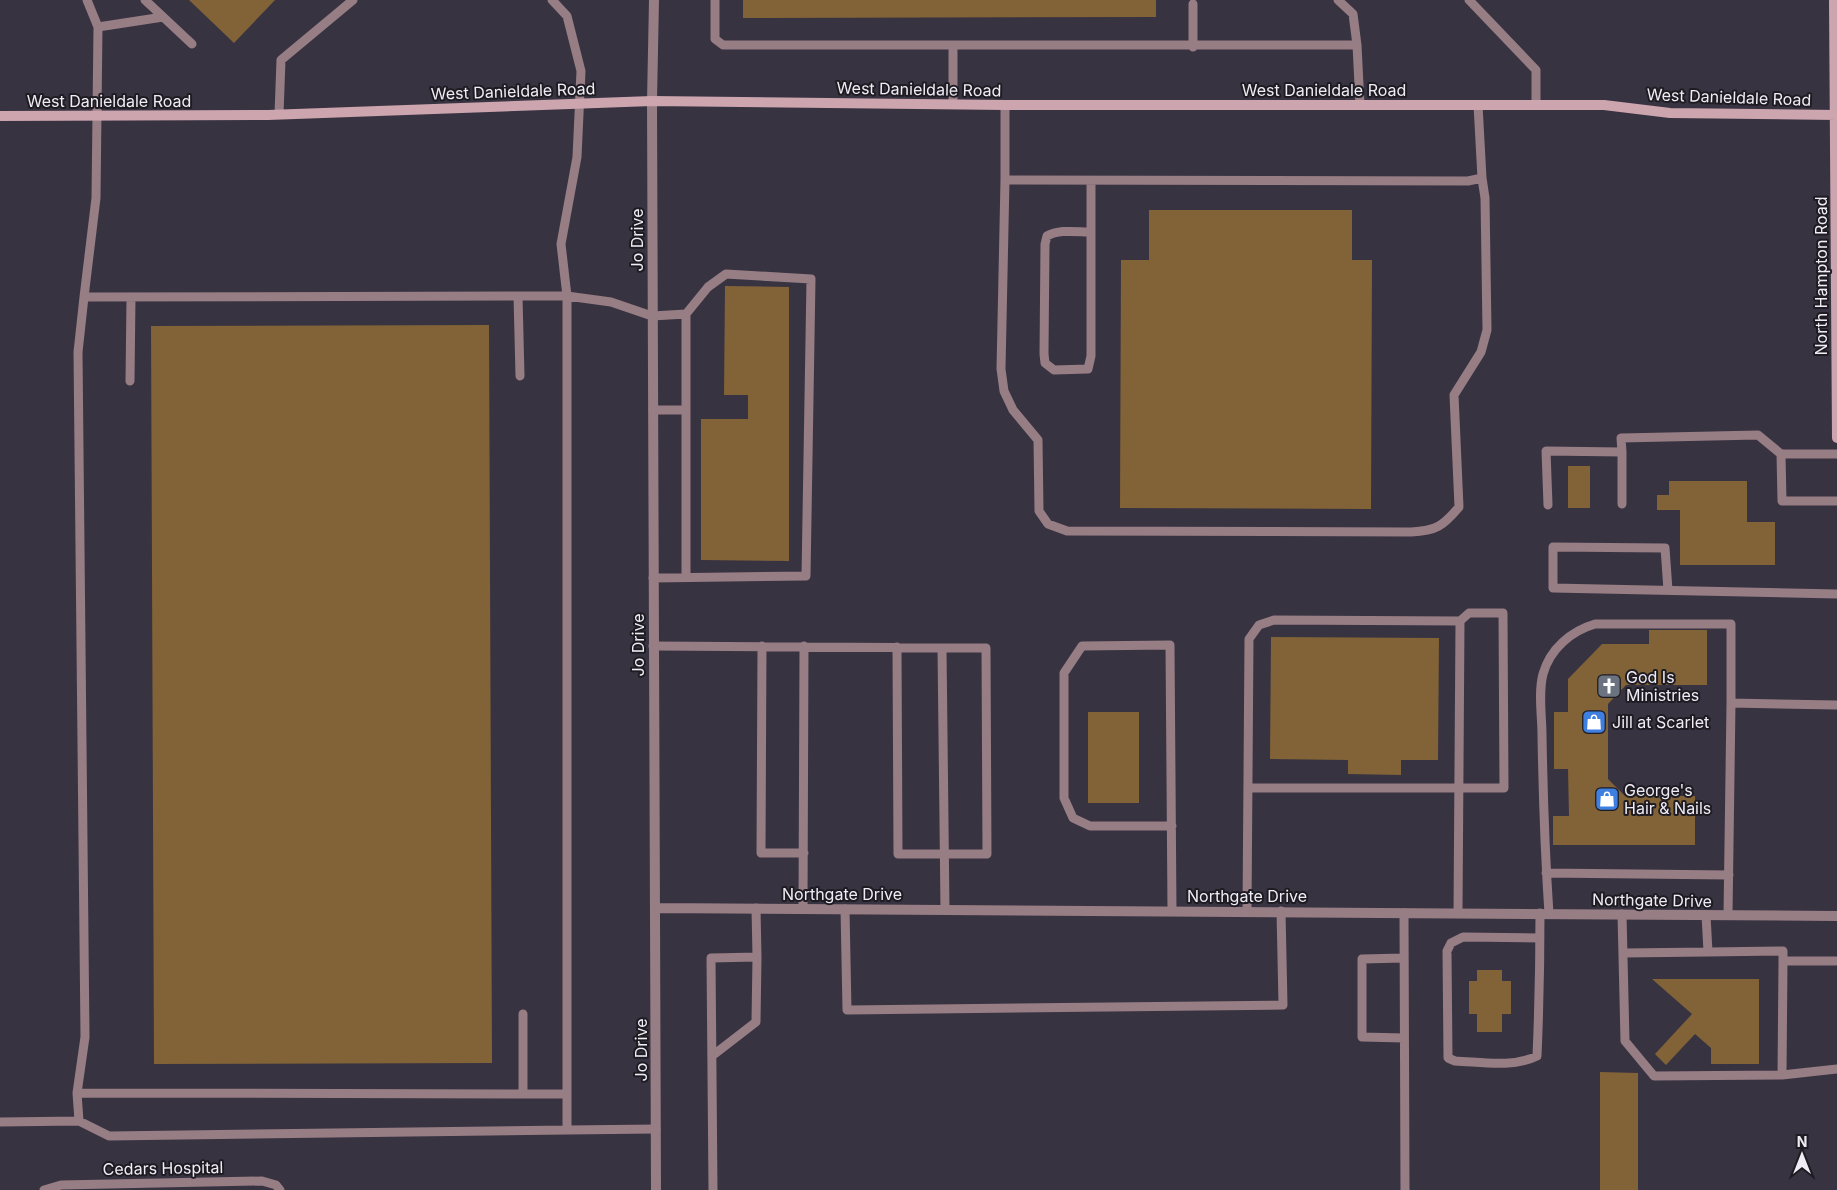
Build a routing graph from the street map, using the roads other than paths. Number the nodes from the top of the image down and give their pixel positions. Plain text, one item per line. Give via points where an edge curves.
1 (87, 0) edge
2 (145, 0) edge
3 (353, 0) edge
4 (552, 0) edge
5 (654, 0) edge
6 (715, 0) edge
7 (1338, 0) edge
8 (1469, 0) edge
9 (1834, 0) edge
10 (1193, 4) dead end
11 (163, 18) junction
12 (98, 27) junction
13 (192, 44) dead end
14 (953, 46) junction
15 (1357, 46) junction
16 (1193, 47) junction
17 (652, 101) junction
18 (578, 104) junction
19 (953, 104) junction
20 (1005, 105) junction
21 (1360, 105) junction
22 (1478, 105) junction
23 (1536, 105) junction
24 (280, 114) junction
25 (1836, 115) edge
26 (0, 116) edge
27 (96, 117) junction
28 (1482, 178) junction
29 (1005, 180) junction
30 (1091, 181) junction
31 (1091, 232) junction
32 (518, 296) junction
33 (567, 296) junction
34 (84, 297) junction
35 (131, 297) junction
36 (686, 314) junction
37 (652, 316) junction
38 (520, 376) dead end
39 (130, 381) dead end
40 (653, 410) junction
41 (686, 410) junction
42 (1837, 438) edge
43 (1622, 452) junction
44 (1781, 454) junction
45 (1837, 454) edge
46 (1837, 501) edge
47 (1622, 504) dead end
48 (1548, 505) dead end
49 (686, 577) junction
50 (653, 578) junction
51 (1668, 590) junction
52 (1837, 594) edge
53 (1460, 621) junction
54 (653, 646) junction
55 (762, 646) junction
56 (804, 646) junction
57 (897, 647) junction
58 (942, 648) junction
59 (1731, 704) junction
60 (1837, 705) edge
61 (1248, 788) junction
62 (1459, 788) junction
63 (1172, 826) junction
64 (804, 853) junction
65 (945, 854) junction
66 (1546, 873) junction
67 (1729, 875) junction
68 (656, 908) junction
69 (756, 908) junction
70 (803, 908) junction
71 (845, 909) junction
72 (945, 910) junction
73 (1172, 911) junction
74 (1281, 911) junction
75 (1247, 912) junction
76 (1404, 913) junction
77 (1458, 913) junction
78 (1544, 914) junction
79 (1622, 914) junction
80 (1706, 915) junction
81 (1728, 915) junction
82 (1837, 916) edge
83 (1540, 938) junction
84 (1708, 952) junction
85 (1623, 953) junction
86 (757, 957) junction
87 (1404, 958) junction
88 (1837, 960) edge
89 (1783, 961) junction
90 (524, 1014) dead end
91 (1404, 1038) junction
92 (712, 1056) junction
93 (1837, 1069) edge
94 (1782, 1075) junction
95 (77, 1093) junction
96 (523, 1094) junction
97 (567, 1094) junction
98 (78, 1121) junction
99 (0, 1122) edge
100 (656, 1129) junction
101 (567, 1130) junction
102 (44, 1190) edge
103 (280, 1190) edge
104 (656, 1190) edge
105 (713, 1190) edge
106 (1405, 1190) edge

1 - 12 lane
2 - 11 lane
3 - 24 lane via 280,60
4 - 18 lane via 567,16 581,71
5 - 17 street, Jo Drive
6 - 14 lane via 715,39 723,45
7 - 15 lane via 1353,14
8 - 23 lane via 1536,70
9 - 25 main road, North Hampton Road
10 - 16 lane
11 - 12 lane
11 - 13 lane
12 - 27 lane
14 - 16 lane
14 - 19 lane
15 - 16 lane
15 - 21 lane
17 - 18 main road, West Danieldale Road
17 - 19 main road, West Danieldale Road
17 - 37 street, Jo Drive
18 - 24 main road, West Danieldale Road
18 - 33 lane via 577,157 561,244
19 - 20 main road, West Danieldale Road
20 - 21 main road, West Danieldale Road
20 - 29 lane
21 - 22 main road, West Danieldale Road
22 - 23 main road, West Danieldale Road
22 - 28 lane
23 - 25 main road, West Danieldale Road via 1604,105 1670,112
24 - 27 main road, West Danieldale Road
25 - 42 main road, North Hampton Road
26 - 27 main road, West Danieldale Road
27 - 34 lane via 96,198
28 - 29 lane via 1486,198 1486,330 1481,352 1454,395 1459,507 1446,523 1430,531 1411,532 1067,532 1048,524 1039,511 1038,440 1013,410 1004,391 1001,369
28 - 30 lane via 1468,181
29 - 30 lane
30 - 31 lane
31 - 31 lane via 1091,363 1088,369 1054,370 1045,363 1044,354 1047,236 1062,232
32 - 33 lane
32 - 35 lane
32 - 38 lane
33 - 37 lane via 611,302
33 - 97 lane
34 - 35 lane
34 - 95 lane via 78,360 85,1037
35 - 39 lane
36 - 37 lane
36 - 41 lane
36 - 49 lane via 708,287 726,274 811,279 806,576
37 - 40 street, Jo Drive
40 - 41 lane
40 - 50 street, Jo Drive
41 - 49 lane
43 - 44 lane via 1621,438 1758,435
43 - 47 lane
43 - 48 lane via 1546,451
44 - 45 lane
44 - 46 lane via 1782,501
49 - 50 lane
50 - 54 street, Jo Drive
51 - 51 lane via 1553,588 1553,547 1665,548
51 - 52 lane
53 - 61 lane via 1274,620 1259,624 1249,639
53 - 62 lane
53 - 62 lane via 1469,614 1503,613 1504,788
54 - 55 lane
54 - 68 street, Jo Drive
55 - 56 lane
55 - 64 lane via 761,852
56 - 57 lane
56 - 64 lane
57 - 58 lane
57 - 65 lane via 898,854
58 - 65 lane
58 - 65 lane via 986,648 987,854
59 - 60 lane
59 - 66 lane via 1730,624 1595,624 1567,637 1548,661 1542,683
59 - 67 lane
61 - 62 lane
61 - 75 lane
62 - 77 lane
63 - 63 lane via 1170,645 1082,646 1064,673 1064,798 1073,818 1090,826
63 - 73 lane
64 - 70 lane
65 - 72 lane
66 - 67 lane
66 - 78 lane
67 - 81 lane
68 - 69 street, Northgate Drive
68 - 100 street, Jo Drive
69 - 70 street, Northgate Drive
69 - 86 lane
70 - 71 street, Northgate Drive
71 - 72 street, Northgate Drive
71 - 74 lane via 847,1010 1282,1005
72 - 73 street, Northgate Drive
73 - 75 street, Northgate Drive
74 - 75 street, Northgate Drive
74 - 76 street, Northgate Drive
76 - 77 street, Northgate Drive
76 - 87 lane
77 - 78 street, Northgate Drive
78 - 79 street, Northgate Drive
78 - 83 lane
79 - 80 street, Northgate Drive
79 - 85 lane
80 - 81 street, Northgate Drive
80 - 84 lane
81 - 82 street, Northgate Drive
83 - 83 lane via 1537,1056 1510,1063 1454,1062 1448,1058 1446,951 1451,943 1463,937
84 - 85 lane
84 - 89 lane via 1783,951
85 - 94 lane via 1625,1041 1654,1076
86 - 92 lane via 756,1022
86 - 92 lane via 711,958
87 - 91 lane
87 - 91 lane via 1362,959 1362,1037
88 - 89 lane
89 - 94 lane
90 - 96 lane
91 - 106 lane
92 - 105 lane
93 - 94 lane
95 - 96 lane
95 - 98 lane
96 - 97 lane
97 - 101 lane
98 - 99 lane
98 - 101 lane via 109,1136
100 - 101 lane
100 - 104 street, Jo Drive
102 - 103 lane, Cedars Hospital via 61,1185 262,1181 276,1185

